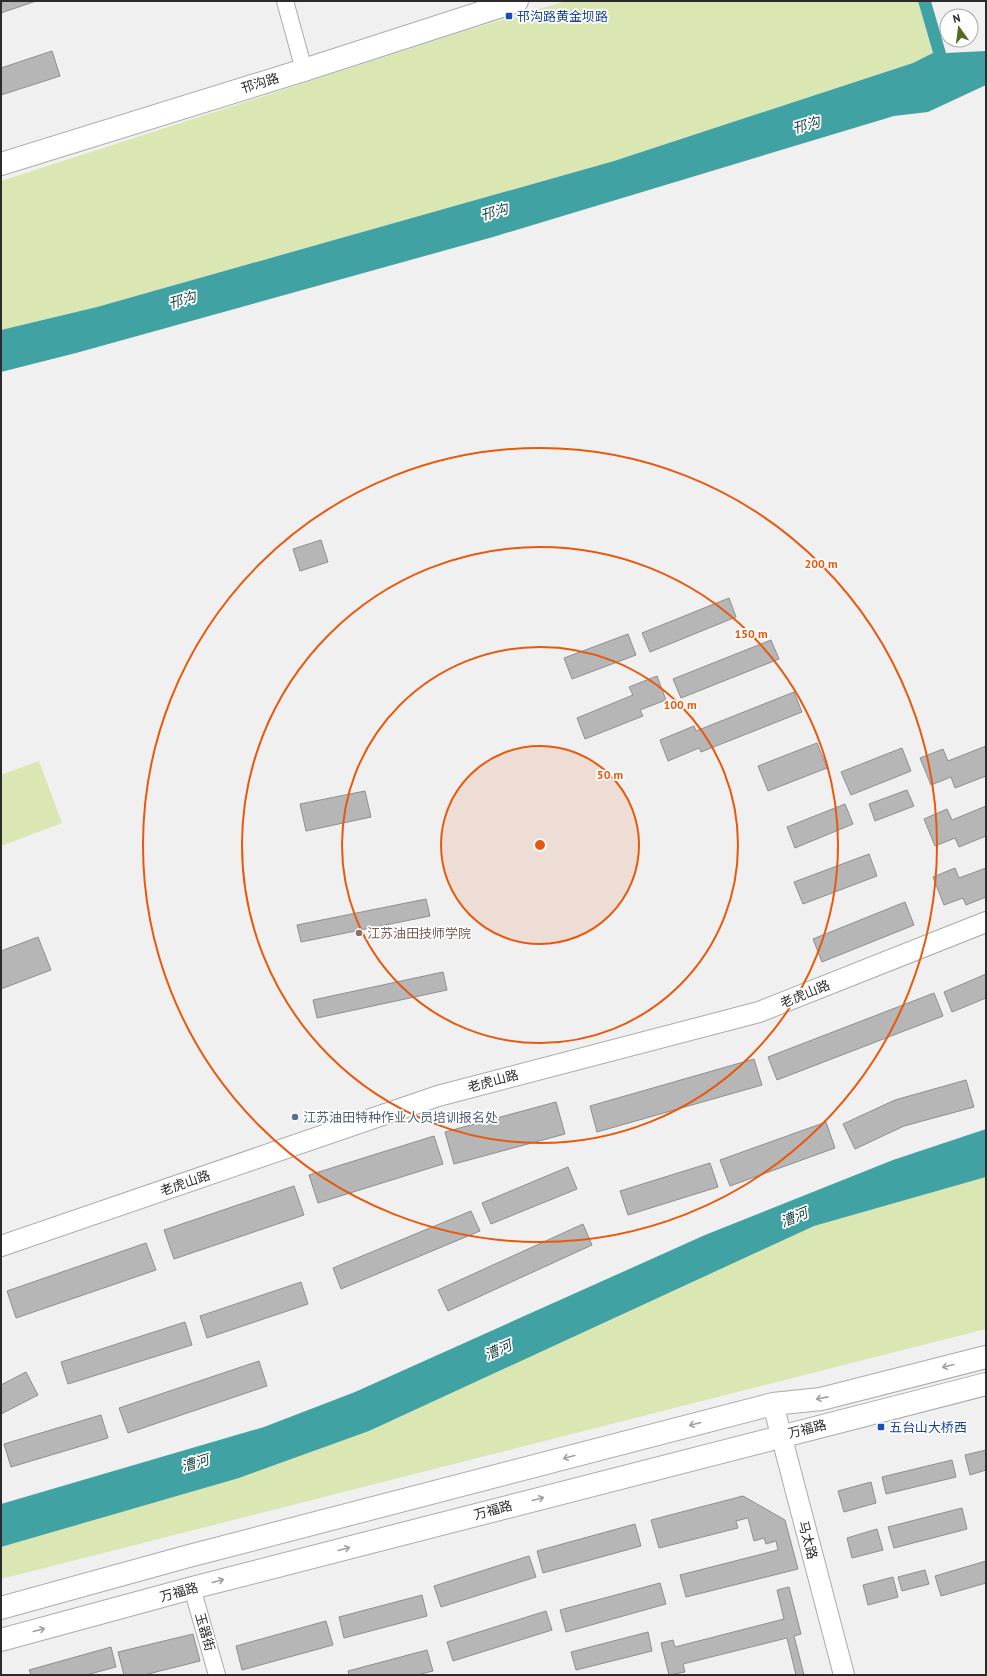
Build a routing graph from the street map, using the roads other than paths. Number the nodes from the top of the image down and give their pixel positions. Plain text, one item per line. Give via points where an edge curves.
1 (286, 1) edge
2 (477, 1) edge
3 (517, 1) edge
4 (301, 59) junction
5 (1, 152) edge
6 (1, 164) edge
7 (986, 922) edge
8 (1, 1246) edge
9 (986, 1356) edge
10 (986, 1384) edge
11 (773, 1404) junction
12 (781, 1436) junction
13 (192, 1588) junction
14 (1, 1608) edge
15 (1, 1640) edge
16 (217, 1675) edge
17 (844, 1675) edge

1 - 4 street
2 - 4 main road, 邗沟路
3 - 6 main road, 邗沟路
4 - 5 main road, 邗沟路
7 - 8 street, 老虎山路 via 759,1012 438,1096
9 -> 11 main road, 万福路 via 821,1399
10 - 12 main road, 万福路
11 - 12 street, 马太路
11 -> 14 main road, 万福路 via 189,1556
13 -> 12 main road, 万福路
12 - 17 street, 马太路
15 -> 13 main road, 万福路
13 - 16 street, 玉器街

